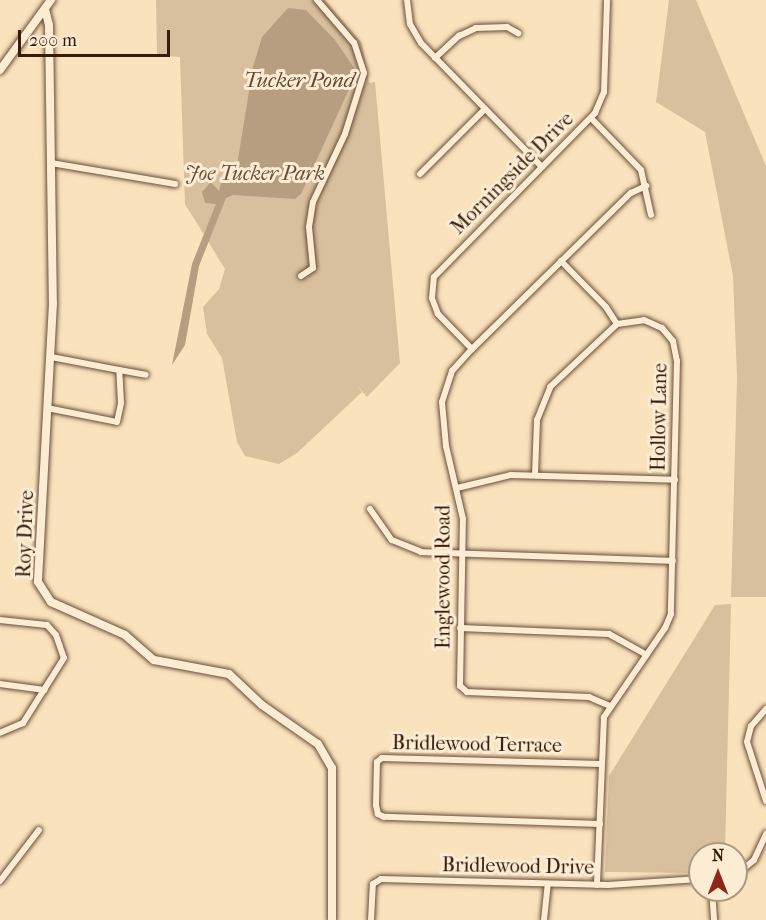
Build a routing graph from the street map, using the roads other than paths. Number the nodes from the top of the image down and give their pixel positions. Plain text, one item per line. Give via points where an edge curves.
1 (51, 0) edge
2 (317, 0) edge
3 (407, 0) edge
4 (607, 0) edge
5 (45, 9) junction
6 (518, 33) dead end
7 (435, 58) junction
8 (0, 70) edge
9 (485, 109) junction
10 (591, 118) junction
11 (51, 163) junction
12 (542, 166) junction
13 (420, 174) dead end
14 (175, 184) dead end
15 (646, 186) junction
16 (651, 214) dead end
17 (561, 261) junction
18 (301, 276) dead end
19 (617, 324) junction
20 (472, 349) junction
21 (51, 357) junction
22 (119, 370) junction
23 (146, 375) dead end
24 (47, 408) junction
25 (535, 475) junction
26 (675, 480) junction
27 (458, 488) junction
28 (370, 509) dead end
29 (463, 554) junction
30 (673, 561) junction
31 (0, 620) edge
32 (460, 628) junction
33 (647, 655) junction
34 (0, 684) edge
35 (45, 690) junction
36 (610, 706) junction
37 (766, 709) edge
38 (0, 733) edge
39 (601, 764) junction
40 (766, 801) edge
41 (600, 824) junction
42 (39, 830) dead end
43 (766, 834) edge
44 (748, 866) edge
45 (688, 880) edge
46 (0, 881) edge
47 (548, 884) junction
48 (597, 885) junction
49 (713, 902) edge
50 (544, 918) edge
51 (332, 920) edge
52 (371, 920) edge
53 (714, 920) edge

1 - 5 street
2 - 18 street via 354,43 364,73 345,134 313,202 309,230 314,264 309,274
3 - 7 street via 413,30
4 - 10 street, Morningside Drive via 604,92
5 - 8 street
5 - 11 street, Roy Drive via 49,25
6 - 7 street via 507,27 476,27 459,36
7 - 9 street
9 - 12 street
9 - 13 street
10 - 12 street, Morningside Drive
10 - 15 street via 638,167
11 - 14 street
11 - 21 street, Roy Drive
12 - 20 street, Morningside Drive via 434,277 432,298 438,315
15 - 16 street
15 - 17 street, Englewood Road via 631,193
17 - 19 street via 606,307
17 - 20 street, Englewood Road
19 - 25 street via 546,393 537,420
19 - 26 street, Hollow Lane via 631,320 654,323 675,346
20 - 27 street, Englewood Road via 452,371 442,402 446,446
21 - 22 street
21 - 24 street, Roy Drive
22 - 23 street
22 - 24 street via 117,422
24 - 51 street, Roy Drive via 38,568 42,591 56,605 125,635 154,660 229,674 268,710 299,727 318,744 332,768
25 - 26 street
25 - 27 street via 501,476
26 - 30 street, Hollow Lane
27 - 29 street, Englewood Road
28 - 29 street via 386,534 404,548
29 - 30 street
29 - 32 street, Englewood Road
30 - 33 street, Hollow Lane via 670,617
31 - 35 street via 41,622 52,629 63,661
32 - 33 street via 609,634
32 - 36 street, Englewood Road via 459,682 464,690 583,696
33 - 36 street, Hollow Lane
34 - 35 street
35 - 38 street via 20,727
36 - 39 street via 603,725
37 - 40 street via 751,726 747,742
39 - 41 street
39 - 41 street, Bridlewood Terrace via 382,758 377,762 376,805 378,814 384,817
41 - 48 street
42 - 46 street
43 - 44 street
45 - 48 street, Bridlewood Drive
47 - 48 street, Bridlewood Drive
47 - 50 street
47 - 52 street, Bridlewood Drive via 381,879 373,884
49 - 53 street

